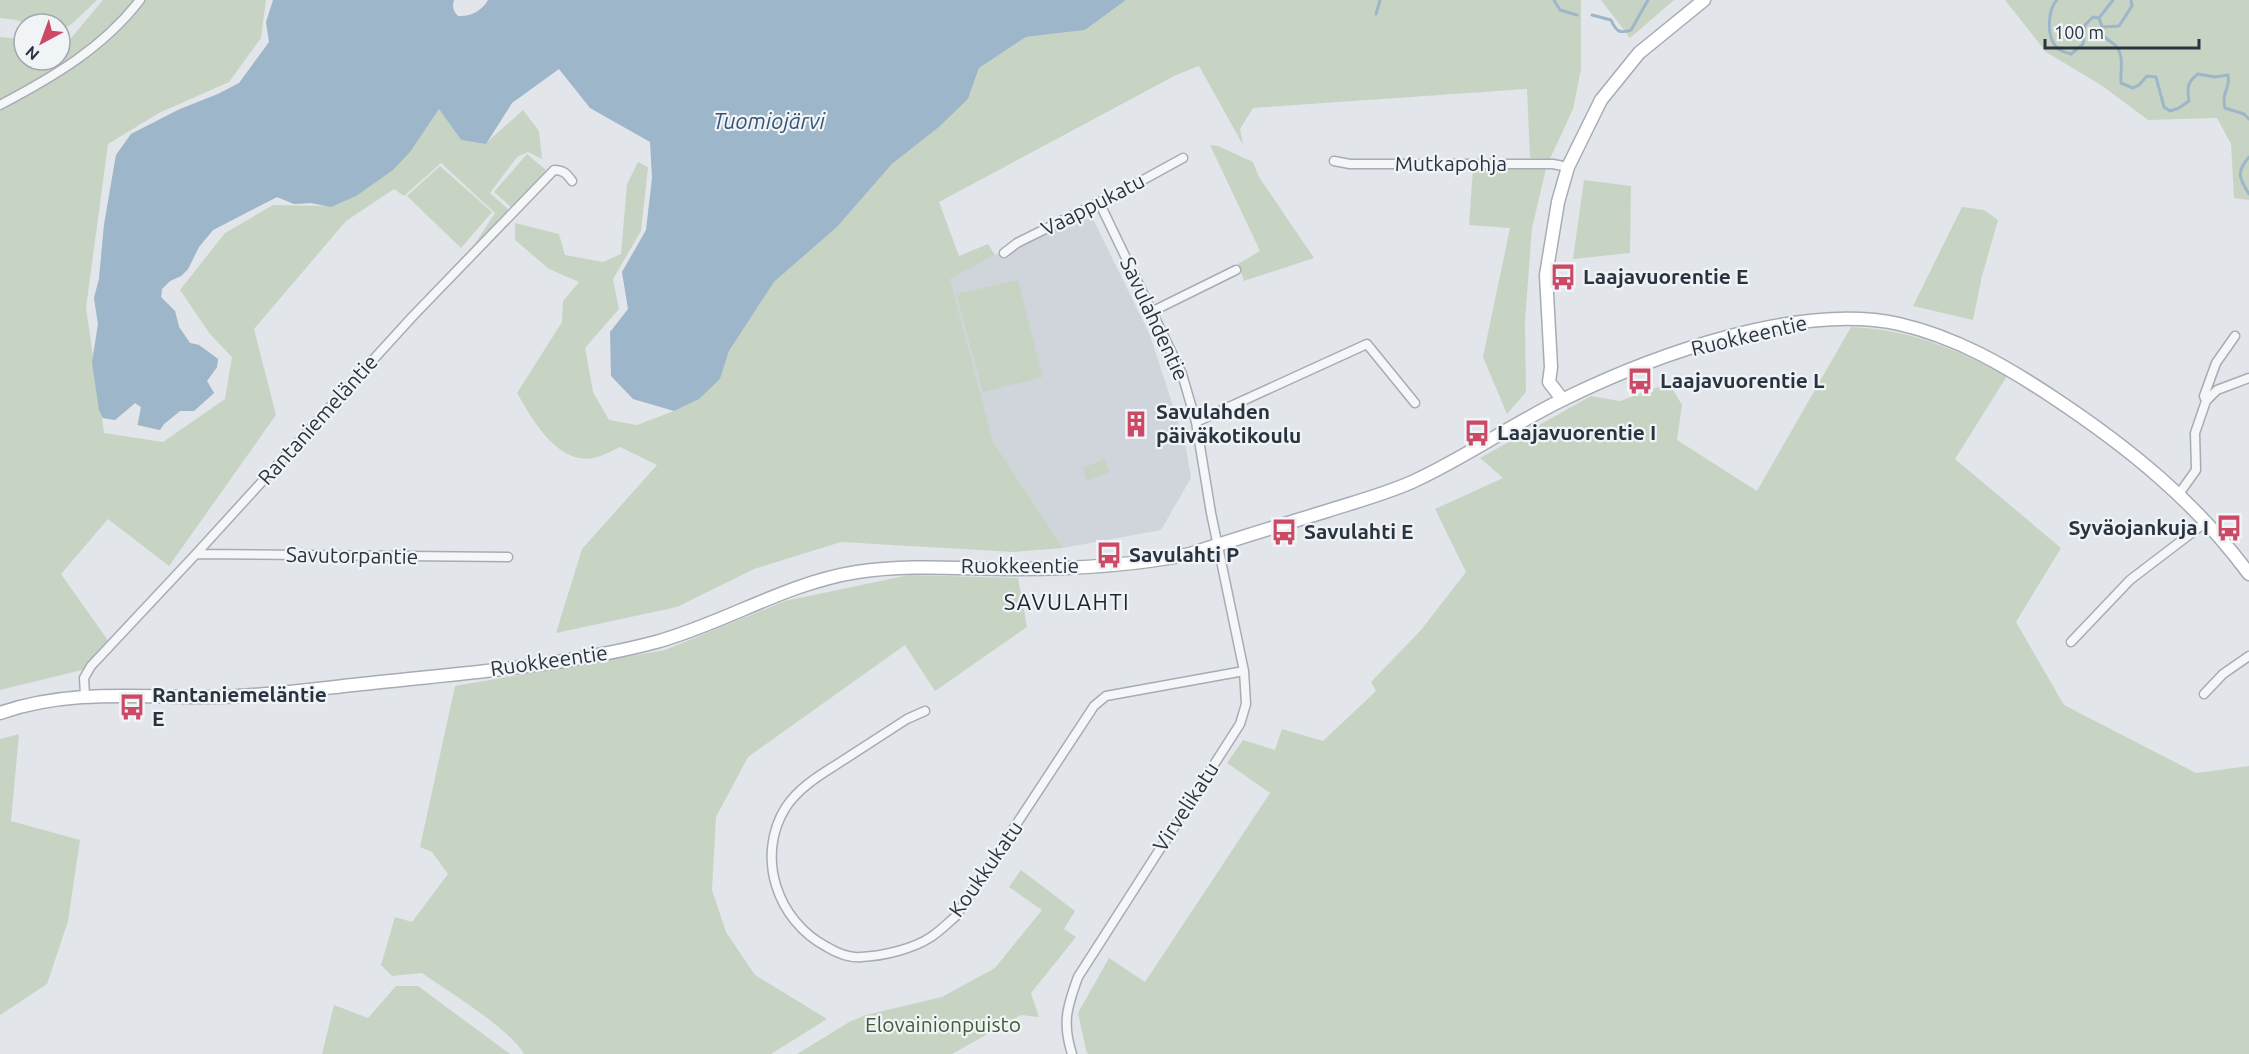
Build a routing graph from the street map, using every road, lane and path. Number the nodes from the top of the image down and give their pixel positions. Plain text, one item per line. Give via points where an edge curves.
1 (140, 0) edge
2 (1704, 0) edge
3 (0, 105) edge
4 (1183, 158) dead end
5 (1334, 161) dead end
6 (1568, 167) junction
7 (572, 181) dead end
8 (1099, 202) junction
9 (1004, 253) dead end
10 (1236, 270) dead end
11 (1153, 311) junction
12 (2235, 336) dead end
13 (2249, 378) edge
14 (1563, 399) junction
15 (2205, 401) junction
16 (1415, 403) dead end
17 (1196, 422) junction
18 (2179, 495) junction
19 (2206, 522) junction
20 (1218, 545) junction
21 (196, 554) junction
22 (508, 557) dead end
23 (2249, 574) edge
24 (2071, 642) dead end
25 (2249, 656) edge
26 (1244, 671) junction
27 (2204, 694) dead end
28 (85, 695) junction
29 (925, 711) dead end
30 (0, 713) edge
31 (1072, 1054) edge

1 - 3 street via 85,54
2 - 6 street via 1639,53 1601,100
4 - 8 street, Vaappukatu
5 - 6 street, Mutkapohja
6 - 14 street via 1546,275 1549,382
7 - 21 street, Rantaniemeläntie via 566,173 554,170 412,316
8 - 9 street, Vaappukatu
8 - 11 street, Savulahdentie
10 - 11 street
11 - 17 street, Savulahdentie via 1182,374
12 - 15 street via 2216,363
13 - 15 street via 2217,390
14 - 18 street, Ruokkeentie via 1680,352 1768,327 1836,319 1888,322 1932,333 1994,360 2108,435
14 - 20 street, Ruokkeentie via 1410,483
15 - 18 street via 2194,433 2196,470
16 - 17 street via 1367,344
17 - 20 street, Savulahdentie
18 - 19 street, Ruokkeentie
19 - 23 street, Ruokkeentie
19 - 24 street via 2130,580
20 - 26 street, Virvelikatu
20 - 28 street, Ruokkeentie via 1161,560 1119,565 918,567 854,573 787,591 659,641 543,663 264,695
21 - 22 street, Savutorpantie
21 - 28 street, Rantaniemeläntie via 91,666 84,678
25 - 27 street via 2223,674
26 - 29 street, Koukkukatu via 1106,696 1094,706 956,916 930,938 901,950 861,957 832,951 795,923 774,883 771,852 780,818 805,785 907,718
26 - 31 street, Virvelikatu via 1245,704 1240,724 1078,977 1066,1008 1066,1032
28 - 30 street, Ruokkeentie

